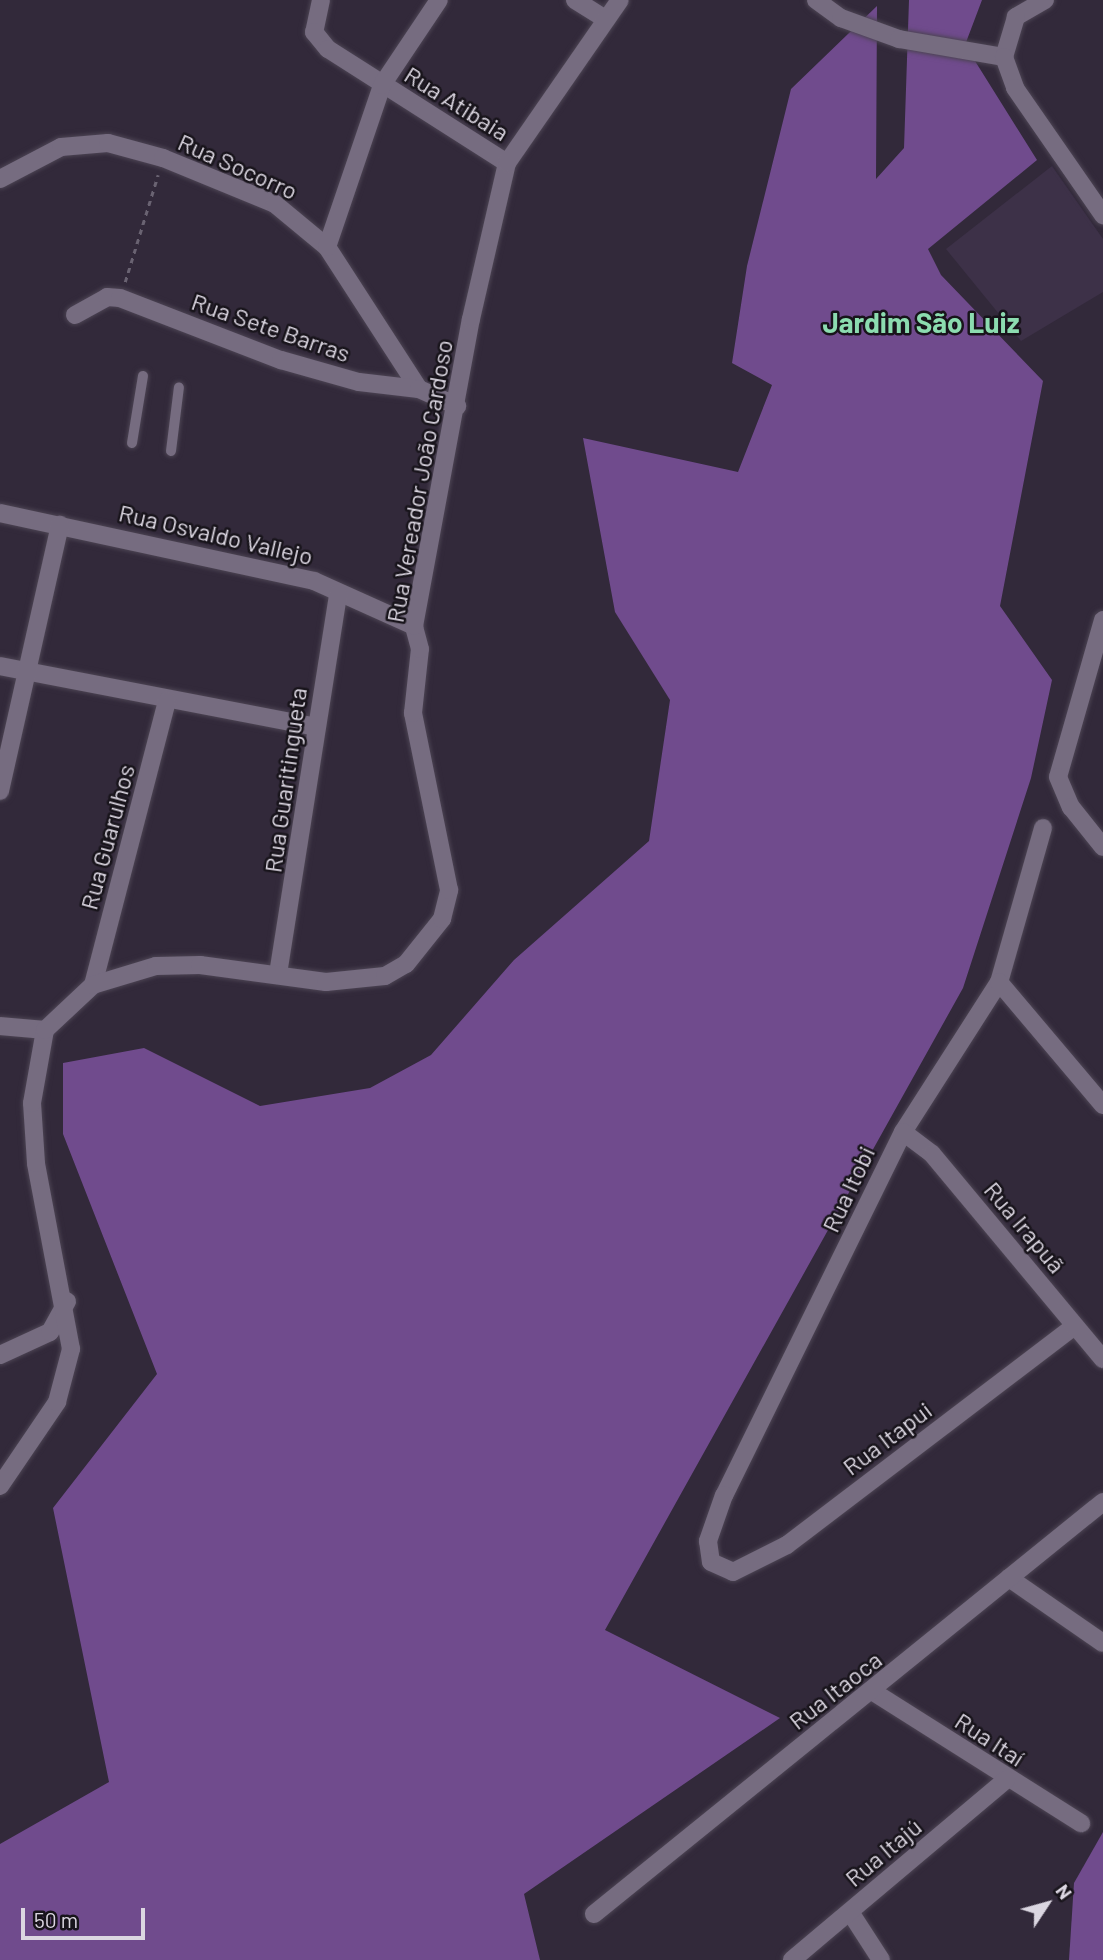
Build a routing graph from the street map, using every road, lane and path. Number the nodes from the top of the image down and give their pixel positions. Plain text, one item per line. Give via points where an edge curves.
1 (321, 0) edge
2 (439, 0) edge
3 (575, 0) edge
4 (620, 0) edge
5 (816, 0) edge
6 (1045, 0) edge
7 (605, 19) junction
8 (1004, 57) junction
9 (382, 85) junction
10 (163, 158) junction
11 (507, 163) junction
12 (0, 179) edge
13 (1103, 215) edge
14 (327, 247) junction
15 (120, 298) junction
16 (75, 315) dead end
17 (143, 376) dead end
18 (179, 387) dead end
19 (419, 388) junction
20 (457, 406) junction
21 (132, 443) dead end
22 (171, 451) dead end
23 (0, 513) edge
24 (60, 525) junction
25 (338, 594) junction
26 (1103, 620) edge
27 (414, 626) junction
28 (0, 666) edge
29 (24, 671) junction
30 (167, 701) junction
31 (316, 727) junction
32 (0, 791) edge
33 (1043, 828) dead end
34 (1103, 847) edge
35 (278, 974) junction
36 (999, 982) junction
37 (93, 985) junction
38 (0, 1026) edge
39 (45, 1030) junction
40 (1103, 1105) edge
41 (903, 1132) junction
42 (67, 1301) junction
43 (1074, 1326) junction
44 (0, 1355) edge
45 (1103, 1359) edge
46 (0, 1486) edge
47 (1103, 1502) edge
48 (720, 1570) joint
49 (1009, 1577) junction
50 (1103, 1643) edge
51 (875, 1693) junction
52 (1006, 1780) junction
53 (1081, 1824) dead end
54 (850, 1912) junction
55 (594, 1914) dead end
56 (792, 1960) edge
57 (881, 1960) edge

1 - 9 street, Rua Atibaia via 314,32 328,49
2 - 9 street
3 - 7 street
4 - 7 street, Rua Vereador João Cardoso
5 - 8 street via 841,18 899,39
6 - 8 street via 1016,17
7 - 11 street, Rua Vereador João Cardoso
8 - 13 street via 1015,88
9 - 11 street, Rua Atibaia
9 - 14 street
10 - 12 street, Rua Socorro via 85,143 61,148
10 - 14 street, Rua Socorro via 275,204
10 - 15 path
11 - 20 street, Rua Vereador João Cardoso
14 - 19 street, Rua Socorro
15 - 16 street via 107,297
15 - 19 street, Rua Sete Barras via 281,360 359,382
17 - 21 lane
18 - 22 lane
19 - 20 street, Rua Sete Barras
20 - 27 street, Rua Vereador João Cardoso
23 - 24 street, Rua Osvaldo Vallejo
24 - 25 street, Rua Osvaldo Vallejo via 260,566
24 - 29 street
25 - 27 street, Rua Osvaldo Vallejo
25 - 31 street, Rua Guaritingueta
26 - 34 street via 1058,777 1071,807
27 - 35 street, Rua Vereador João Cardoso via 420,649 413,713 446,869 442,919 406,964 386,976 326,982
28 - 29 street
29 - 30 street
29 - 32 street
30 - 31 street
30 - 37 street, Rua Guarulhos
31 - 35 street, Rua Guaritingueta
33 - 36 street, Rua Itobi
35 - 37 street, Rua Vereador João Cardoso via 156,966
36 - 40 street
36 - 41 street, Rua Itobi
37 - 39 street
38 - 39 street
39 - 42 street via 32,1103 36,1164
41 - 43 street, Rua Irapuã via 932,1154
41 - 48 street, Rua Itobi via 711,1528 707,1551
42 - 44 street via 50,1332
42 - 46 street via 71,1349 57,1402
43 - 45 street, Rua Irapuã
43 - 48 street, Rua Itapui via 787,1545 746,1568
47 - 49 street, Rua Itaoca
49 - 50 street
49 - 51 street, Rua Itaoca
51 - 52 street, Rua Itaí
51 - 55 street, Rua Itaoca
52 - 53 street, Rua Itaí
52 - 54 street, Rua Itajú
54 - 56 street, Rua Itajú
54 - 57 street

